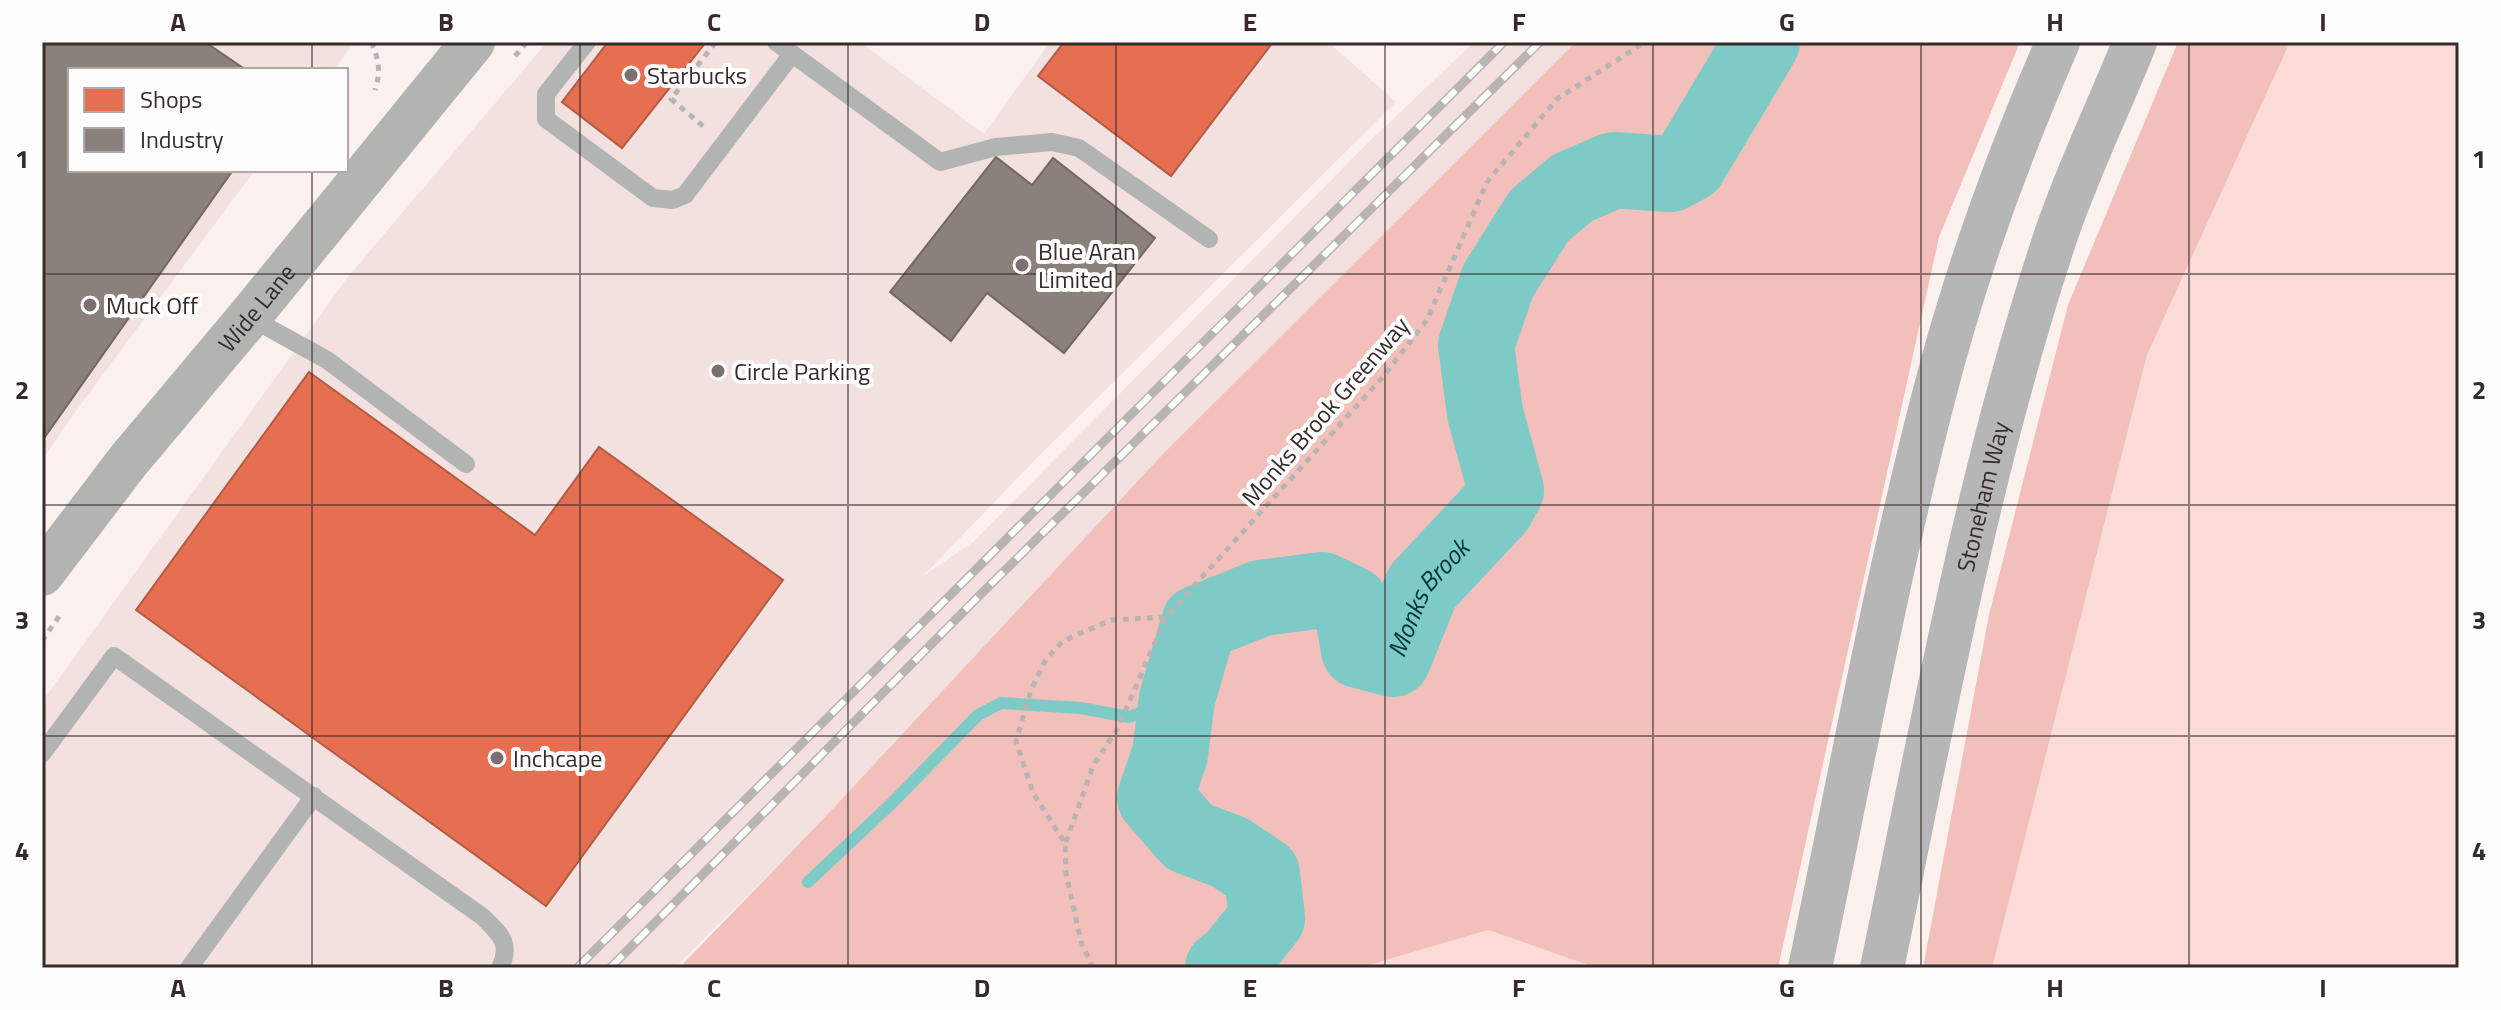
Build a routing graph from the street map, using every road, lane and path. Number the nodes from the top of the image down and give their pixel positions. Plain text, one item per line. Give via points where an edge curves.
1 (371, 42) edge
2 (587, 42) edge
3 (716, 42) edge
4 (776, 42) edge
5 (1645, 42) edge
6 (2058, 42) edge
7 (2135, 42) edge
8 (461, 46) edge
9 (792, 54) junction
10 (372, 100) dead end
11 (724, 143) junction
12 (1209, 239) dead end
13 (249, 317) junction
14 (466, 464) dead end
15 (42, 574) edge
16 (1166, 617) junction
17 (42, 754) edge
18 (314, 796) junction
19 (1065, 843) junction
20 (189, 968) edge
21 (500, 968) edge
22 (1093, 968) edge
23 (1810, 968) edge
24 (1882, 968) edge

1 - 10 path via 380,74
2 - 11 lane via 546,94 546,119 653,198 685,195
3 - 11 path via 671,99
4 - 9 lane
5 - 16 path, Monks Brook Greenway via 1557,99 1487,182 1427,320 1382,378
6 - 23 main road via 1976,253 1934,394
7 - 24 main road, Stoneham Way via 2056,236 2014,376 1977,515
8 - 13 street, Wide Lane
9 - 11 lane
9 - 12 lane via 940,162 996,147 1052,142 1079,148
13 - 14 lane via 327,360
13 - 15 street, Wide Lane
16 - 19 path, Monks Brook Greenway via 1118,728 1093,766
16 - 19 path, Monks Brook Greenway via 1111,620 1063,641 1046,659 1031,690 1016,741 1033,793
17 - 18 lane via 114,656
18 - 20 lane
18 - 21 lane via 483,917 503,937
19 - 22 path, Monks Brook Greenway via 1081,942

